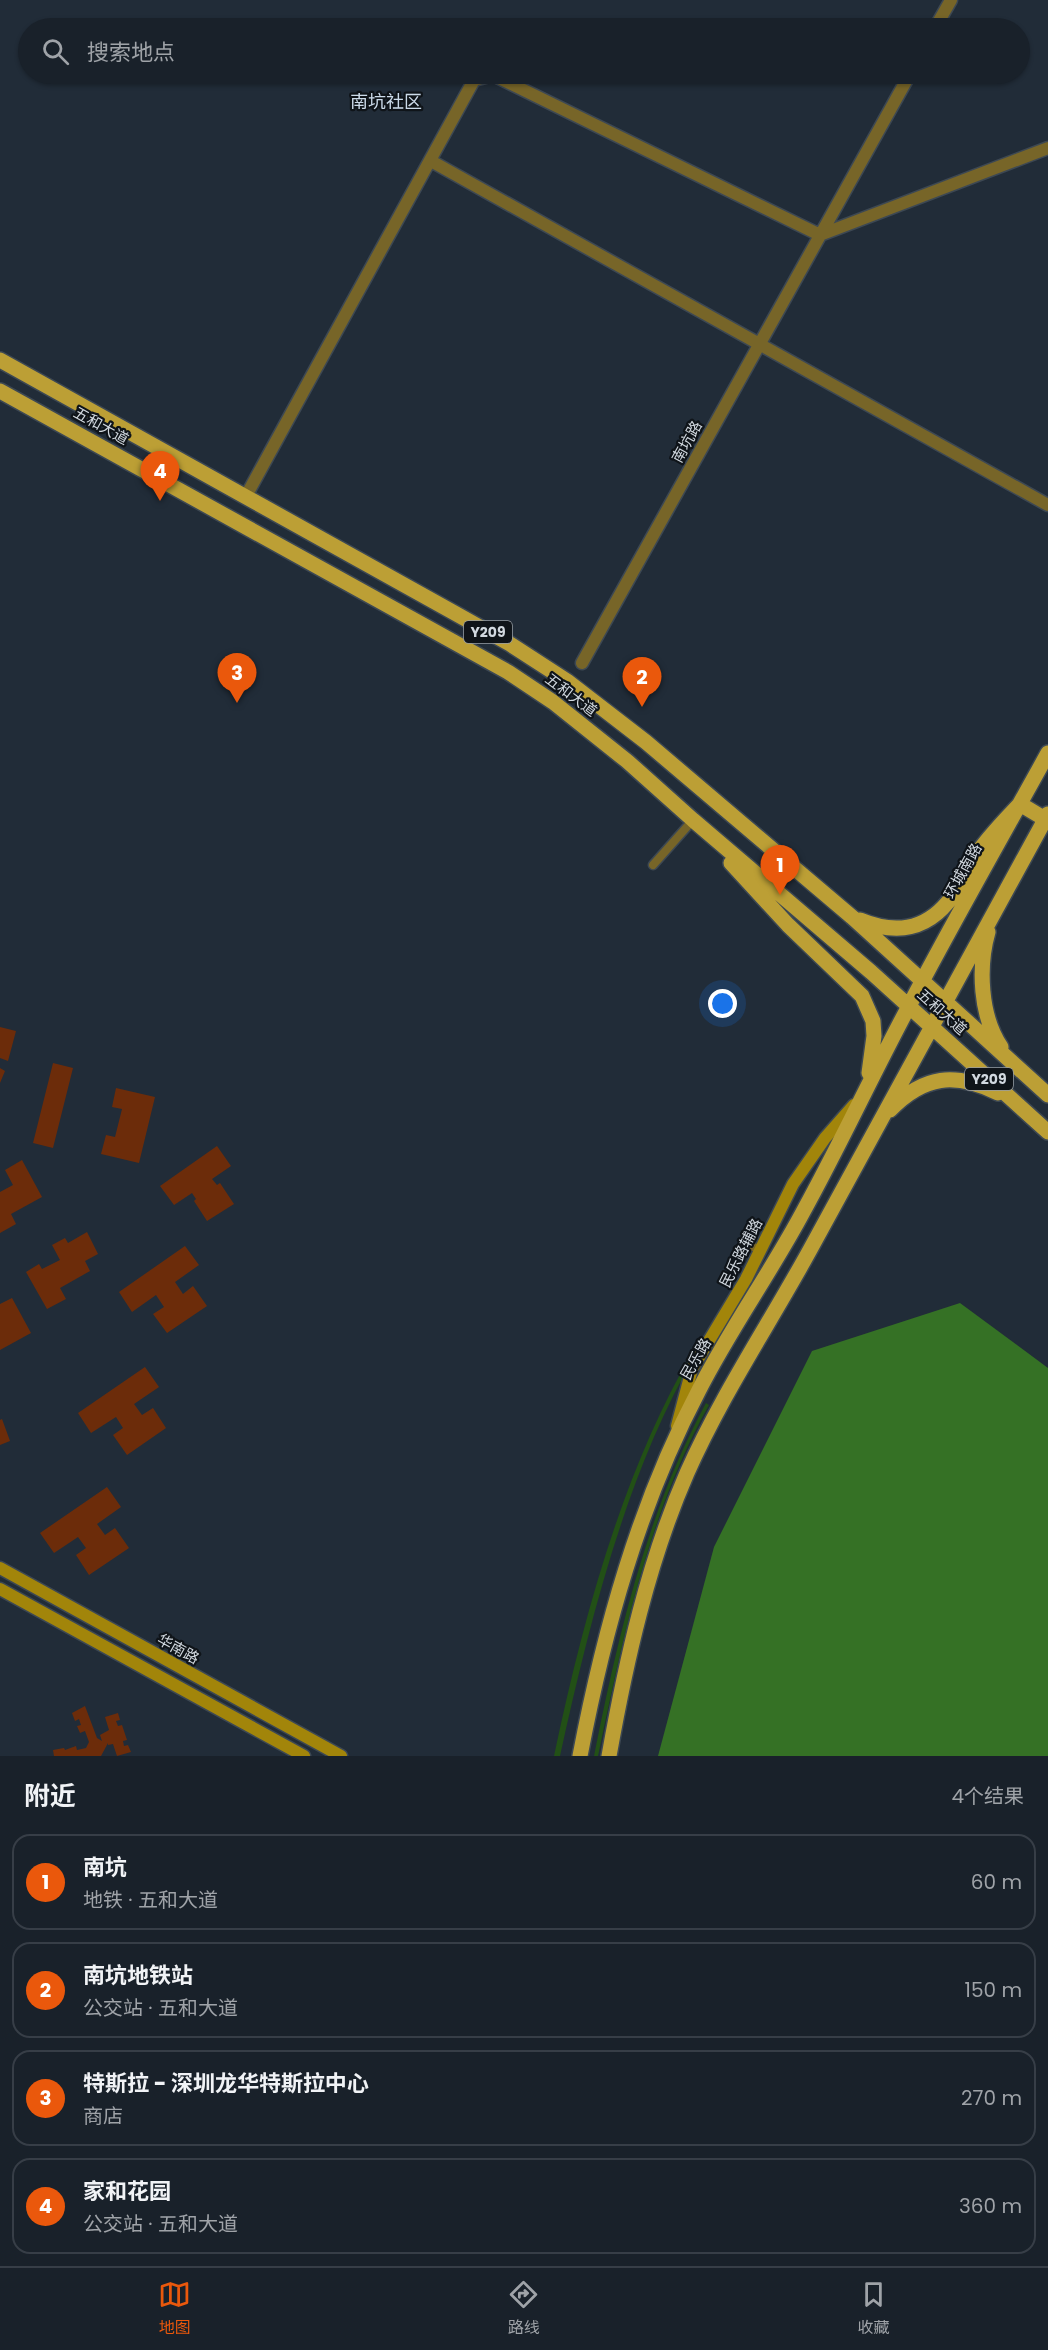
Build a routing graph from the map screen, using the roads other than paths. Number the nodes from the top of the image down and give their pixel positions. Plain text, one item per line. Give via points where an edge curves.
1 (951, 0) edge
2 (941, 18) edge
3 (472, 84) edge
4 (511, 84) edge
5 (904, 84) edge
6 (1048, 148) edge
7 (431, 161) junction
8 (820, 235) junction
9 (759, 344) junction
10 (0, 360) edge
11 (0, 391) edge
12 (246, 496) junction
13 (1048, 505) edge
14 (582, 663) dead end
15 (1048, 753) edge
16 (1020, 804) junction
17 (1047, 817) edge
18 (693, 820) junction
19 (653, 865) dead end
20 (994, 912) junction
21 (852, 917) junction
22 (922, 981) junction
23 (945, 1001) junction
24 (909, 1006) junction
25 (931, 1026) junction
26 (1012, 1062) junction
27 (863, 1095) junction
28 (1048, 1095) edge
29 (1021, 1107) junction
30 (879, 1121) junction
31 (1048, 1132) edge
32 (747, 1244) dead end
33 (760, 1250) junction
34 (674, 1439) junction
35 (0, 1568) edge
36 (0, 1589) edge
37 (304, 1756) edge
38 (341, 1756) edge
39 (580, 1756) edge
40 (609, 1756) edge

1 - 2 street
3 - 7 street
4 - 8 street
5 - 8 street, 南坑路
6 - 8 street
7 - 9 street
7 - 12 street
8 - 9 street, 南坑路
9 - 13 street
9 - 14 street, 南坑路
10 - 12 main road, 五和大道 / Y209
11 - 18 main road, 五和大道 / Y209 via 508,672 627,761
12 - 21 main road, 五和大道 / Y209 via 567,681 646,742
15 - 16 main road, 环城南路
16 - 17 main road
16 - 21 main road via 974,857 949,901 934,917 896,930
16 - 22 main road, 环城南路
17 - 20 main road
18 - 19 lane
18 - 24 main road, 五和大道 / Y209
18 - 27 main road via 788,926 862,996 873,1021 874,1036
20 - 23 main road
20 - 26 main road via 985,942 984,997 996,1040
21 - 22 main road, 五和大道 / Y209
22 - 23 main road, 五和大道 / Y209
22 - 24 main road, 环城南路
23 - 25 main road
23 - 26 main road, 五和大道 / Y209
24 - 25 main road, 五和大道 / Y209
24 - 27 main road, 民乐路
25 - 29 main road, 五和大道 / Y209
25 - 30 main road
26 - 28 main road, 五和大道 / Y209
27 - 33 main road, 民乐路辅路 via 808,1161
27 - 34 main road, 民乐路 via 803,1213
29 - 30 main road via 984,1086 955,1079 938,1080 911,1091
29 - 31 main road, 五和大道 / Y209
30 - 40 main road via 687,1473 664,1532 644,1601
32 - 33 lane
33 - 34 main road, 民乐路辅路 via 692,1370
34 - 39 main road, 民乐路 via 630,1556
35 - 38 main road, 华南路
36 - 37 main road

